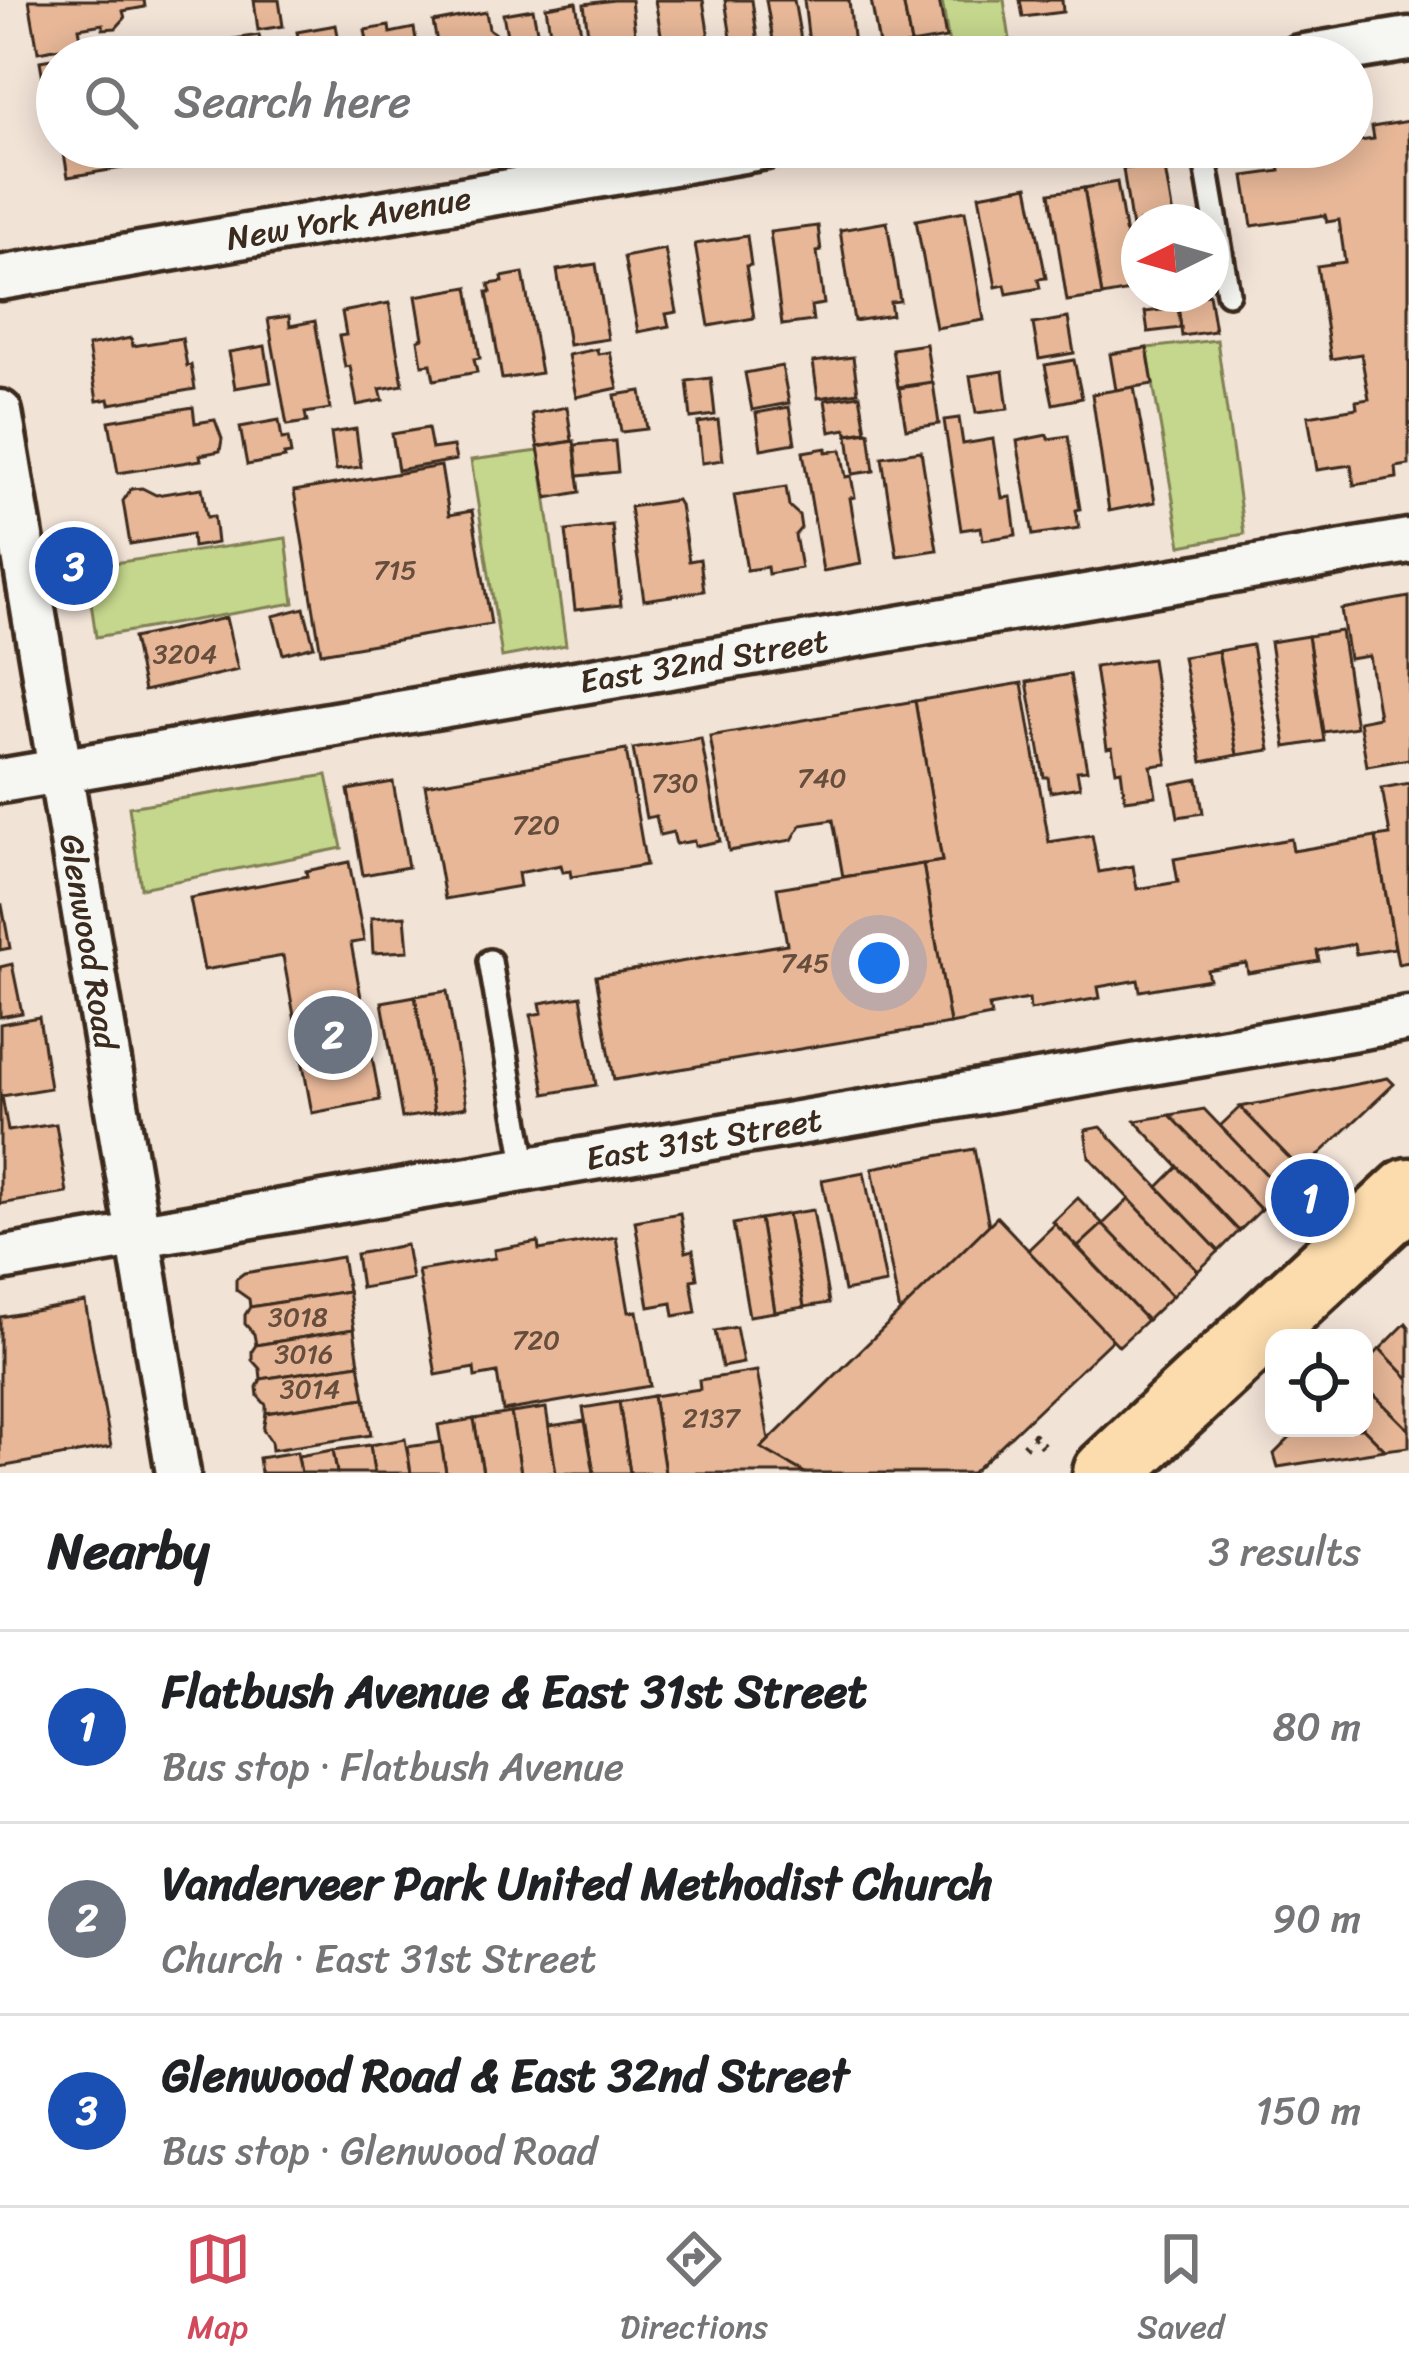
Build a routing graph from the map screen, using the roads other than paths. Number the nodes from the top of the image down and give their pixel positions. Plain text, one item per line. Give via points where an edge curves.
1 (1409, 39) edge
2 (1373, 45) edge
3 (643, 168) edge
4 (1207, 168) edge
5 (1213, 204) edge
6 (0, 278) edge
7 (0, 412) edge
8 (1409, 541) edge
9 (60, 771) junction
10 (0, 781) edge
11 (490, 961) dead end
12 (1409, 1019) edge
13 (526, 1170) junction
14 (1409, 1192) edge
15 (139, 1236) junction
16 (0, 1259) edge
17 (178, 1473) edge
18 (1107, 1473) edge

1 - 2 street
3 - 6 street, New York Avenue
4 - 5 lane
7 - 9 street, Glenwood Road
8 - 9 street, East 32nd Street
9 - 10 street, East 32nd Street
9 - 15 street, Glenwood Road
11 - 13 lane
12 - 13 street, East 31st Street
13 - 15 street, East 31st Street
14 - 18 main road
15 - 16 street, East 31st Street
15 - 17 street, Glenwood Road

